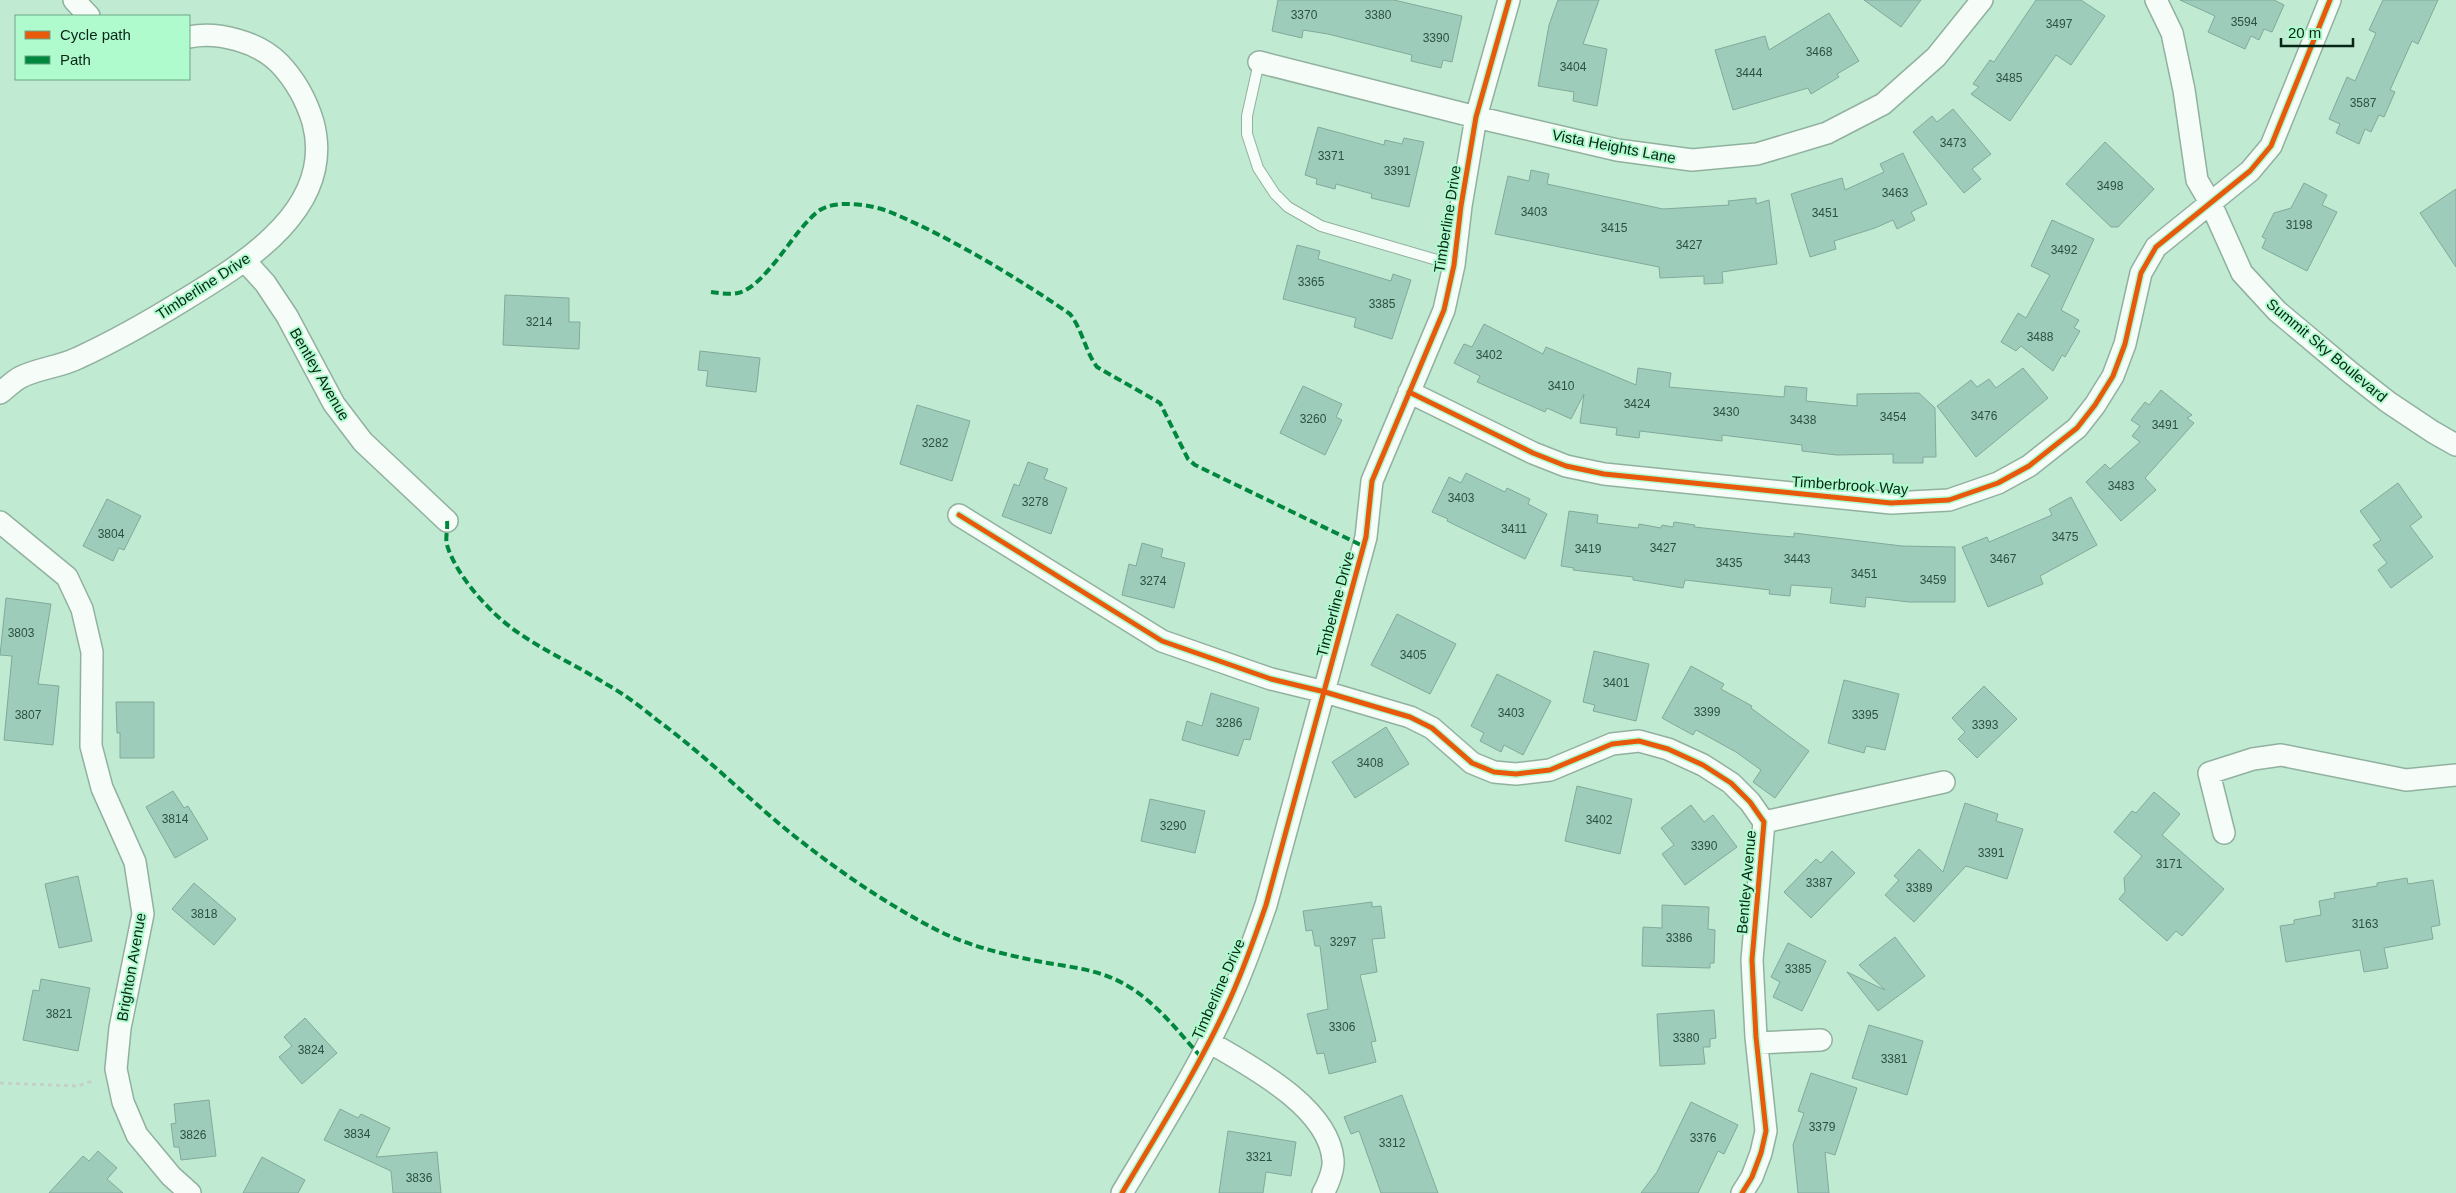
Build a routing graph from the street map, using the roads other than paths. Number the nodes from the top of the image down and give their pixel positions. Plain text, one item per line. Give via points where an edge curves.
1 (74, 0) edge
2 (1509, 0) edge
3 (1982, 0) edge
4 (2156, 0) edge
5 (2330, 0) edge
6 (88, 15) edge
7 (190, 37) edge
8 (1259, 62) joint
9 (1476, 117) junction
10 (2211, 204) junction
11 (245, 261) junction
12 (1454, 265) junction
13 (2, 389) edge
14 (1409, 392) junction
15 (2456, 445) edge
16 (959, 514) dead end
17 (447, 521) dead end
18 (0, 522) edge
19 (1325, 692) junction
20 (2456, 775) edge
21 (1944, 782) dead end
22 (1764, 822) junction
23 (2224, 833) dead end
24 (1821, 1040) dead end
25 (1209, 1042) junction
26 (1757, 1043) junction
27 (190, 1193) edge
28 (1122, 1193) edge
29 (1323, 1193) edge
30 (1742, 1193) edge

1 - 6 street
2 - 9 street, Timberline Drive
3 - 9 street, Vista Heights Lane via 1936,57 1883,104 1827,133 1757,154 1683,159 1617,150
4 - 10 street, Summit Sky Boulevard via 2172,32 2197,180
5 - 10 street via 2271,146 2250,171
7 - 11 street, Timberline Drive via 226,37 255,47 276,60 294,78 308,106 317,138 311,184 300,205 282,227
8 - 9 street, Vista Heights Lane
8 - 12 lane via 1247,116 1247,134 1252,154 1275,194 1288,207 1321,226
9 - 12 street, Timberline Drive
10 - 14 street, Timberbrook Way via 2156,246 2141,273 2125,344 2112,376 2096,405 2077,428 2029,466 1998,483 1950,500 1891,504 1594,472 1566,466 1533,453
10 - 15 street, Summit Sky Boulevard via 2242,272 2277,312 2388,402
11 - 13 street, Timberline Drive via 148,322 77,359 20,377
11 - 17 street, Bentley Avenue via 265,283 287,316 334,404 363,442
12 - 14 street, Timberline Drive via 1444,310
14 - 19 street, Timberline Drive via 1372,481 1366,537
16 - 19 street, Bentley Avenue via 1162,641 1272,679
18 - 27 street, Brighton Avenue via 67,577 82,609 92,652 91,746 102,788 135,862 143,914 120,1028 116,1069 123,1102 137,1136
19 - 22 street, Bentley Avenue via 1410,717 1432,728 1472,763 1494,772 1516,774 1550,770 1612,744 1639,741 1668,749 1731,783
19 - 25 street, Timberline Drive via 1266,905 1245,963
20 - 23 street via 2406,780 2290,756 2253,759 2209,773
21 - 22 street, Bentley Avenue
22 - 26 street, Bentley Avenue via 1752,960
24 - 26 street
25 - 28 street, Timberline Drive
25 - 29 street via 1276,1084 1310,1115 1326,1136 1333,1161
26 - 30 street, Bentley Avenue via 1766,1131 1752,1177

